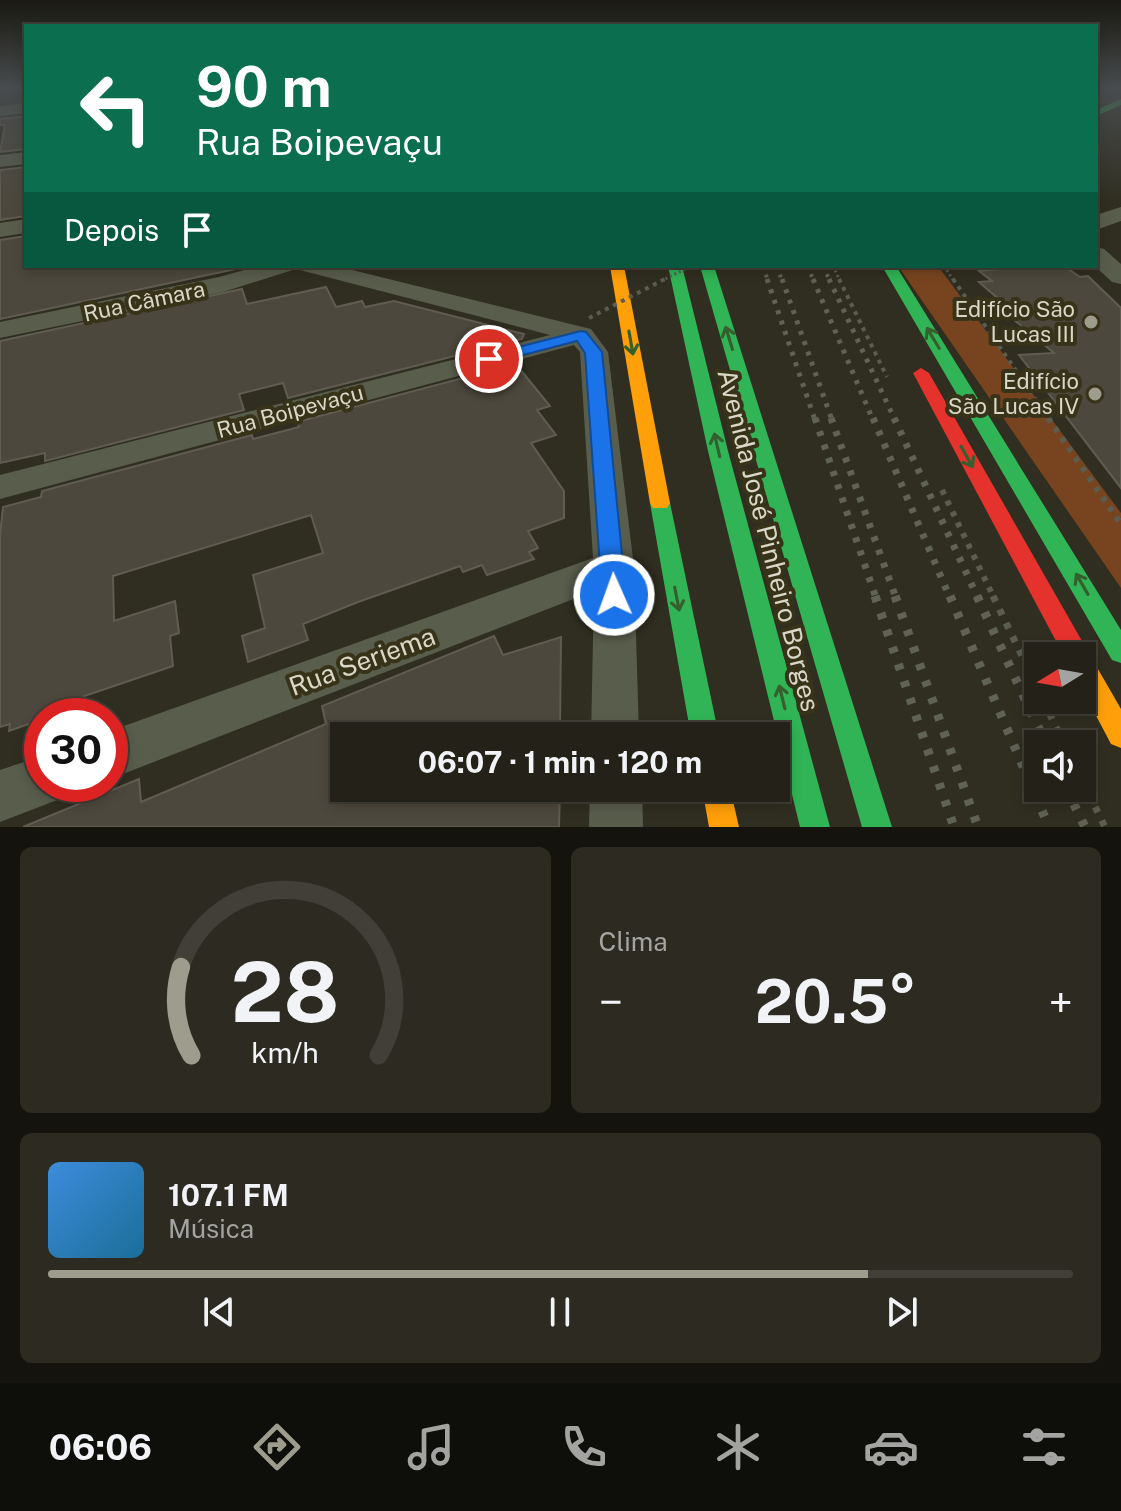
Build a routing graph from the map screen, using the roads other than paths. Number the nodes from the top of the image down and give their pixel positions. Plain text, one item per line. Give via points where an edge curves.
1 (24, 158) edge
2 (0, 161) edge
3 (1121, 213) edge
4 (1098, 222) edge
5 (24, 226) edge
6 (0, 230) edge
7 (1098, 256) edge
8 (279, 268) edge
9 (314, 268) edge
10 (617, 268) edge
11 (675, 268) edge
12 (708, 268) edge
13 (890, 268) edge
14 (1121, 277) edge
15 (585, 327) junction
16 (0, 330) edge
17 (911, 355) dead end
18 (0, 487) edge
19 (614, 567) junction
20 (1069, 642) edge
21 (1121, 652) edge
22 (712, 654) dead end
23 (1096, 690) edge
24 (697, 697) junction
25 (615, 722) edge
26 (702, 722) edge
27 (1121, 735) edge
28 (128, 748) edge
29 (24, 787) edge
30 (0, 796) edge
31 (616, 802) edge
32 (719, 802) edge
33 (616, 827) edge
34 (724, 827) edge
35 (815, 827) edge
36 (877, 827) edge

1 - 2 street
3 - 4 street
5 - 6 street
7 - 14 street
8 - 16 street, Rua Câmara
9 - 15 street via 505,314
10 -> 24 main road
35 -> 11 main road, Avenida José Pinheiro Borges
36 -> 12 main road
21 -> 13 main road
15 - 18 street, Rua Boipevaçu
15 - 19 street via 597,370
17 -> 20 main road
19 - 25 street
19 - 28 street, Rua Seriema
22 - 24 main road
23 - 27 main road
24 - 26 main road
29 - 30 street
31 - 33 street
32 - 34 main road

